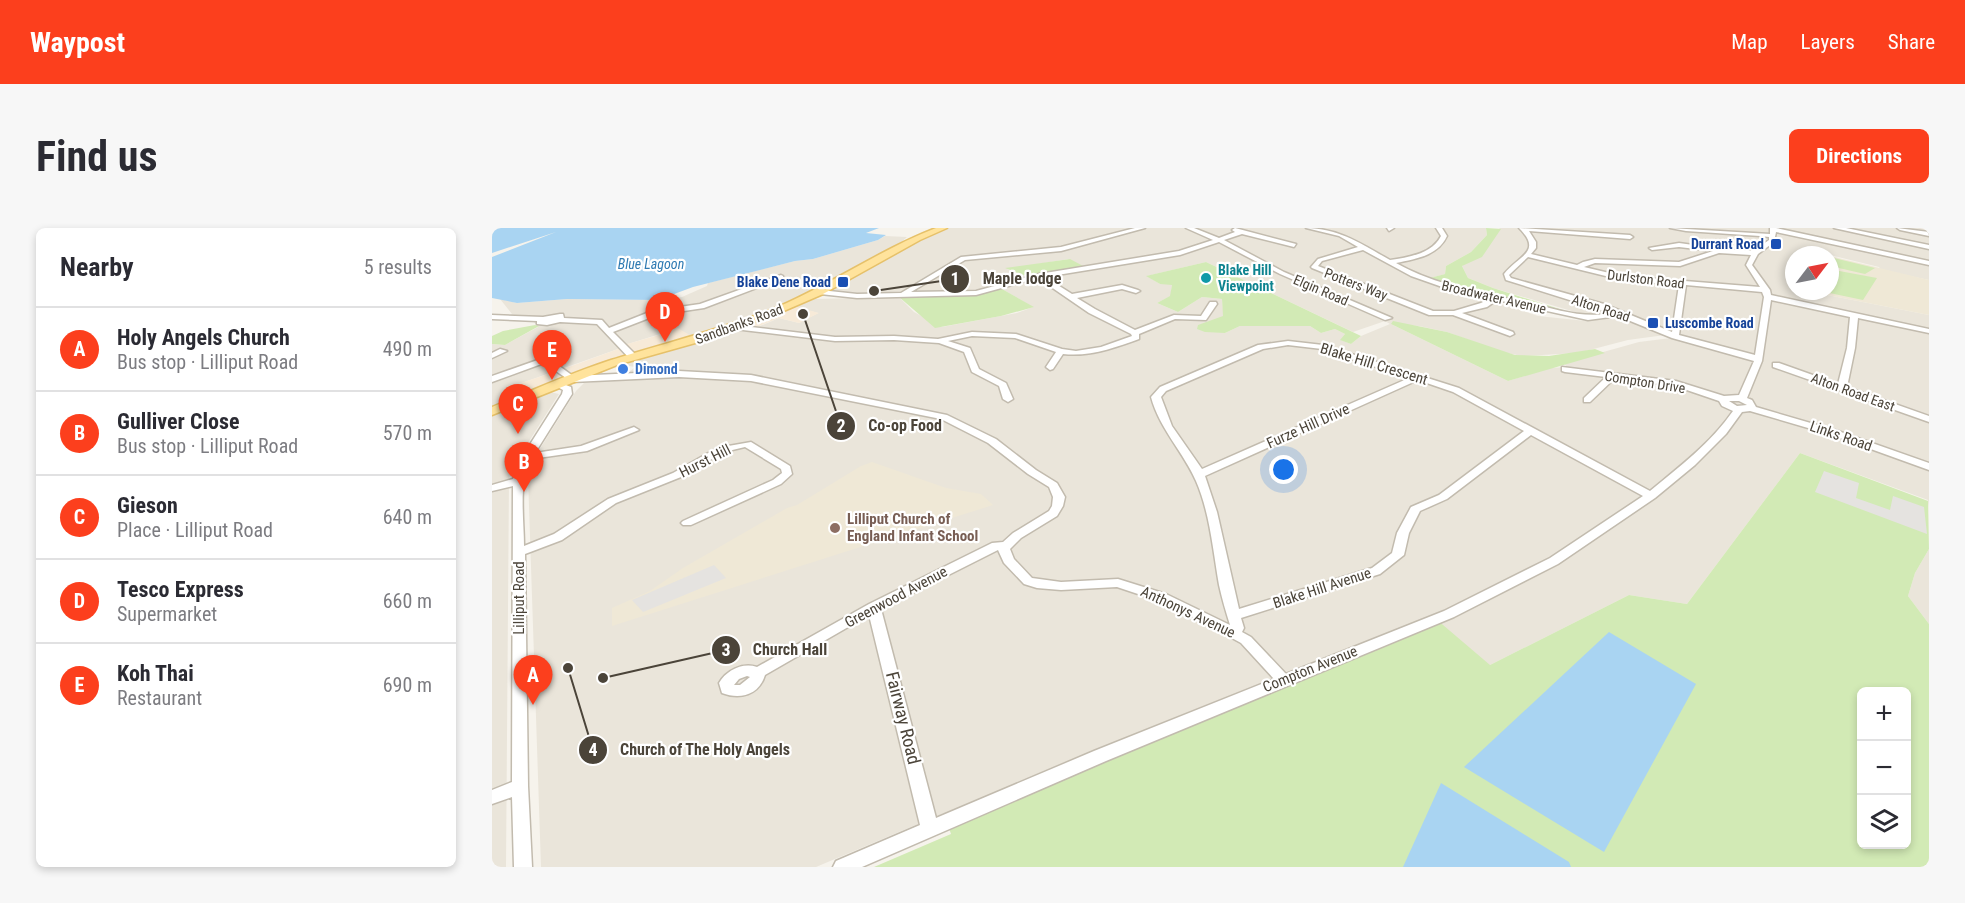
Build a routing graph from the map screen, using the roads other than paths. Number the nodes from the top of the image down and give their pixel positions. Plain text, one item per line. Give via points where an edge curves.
1 (943, 228) edge
2 (1142, 228) edge
3 (1190, 228) edge
4 (1231, 228) edge
5 (1309, 228) edge
6 (1439, 228) edge
7 (1523, 228) edge
8 (1673, 228) edge
9 (1837, 228) edge
10 (1900, 228) edge
11 (1739, 230) edge
12 (1773, 231) edge
13 (1241, 232) junction
14 (1929, 234) edge
15 (1630, 237) dead end
16 (1220, 240) junction
17 (1294, 245) dead end
18 (1365, 247) junction
19 (1929, 247) edge
20 (1652, 248) dead end
21 (1728, 251) junction
22 (1755, 253) junction
23 (1527, 255) junction
24 (1389, 262) junction
25 (1929, 262) edge
26 (1577, 268) junction
27 (1039, 276) junction
28 (781, 277) dead end
29 (1683, 284) junction
30 (1136, 291) dead end
31 (820, 292) junction
32 (1767, 293) junction
33 (901, 295) junction
34 (1069, 297) junction
35 (1494, 299) junction
36 (1213, 304) dead end
37 (1454, 313) junction
38 (1619, 313) junction
39 (1854, 315) junction
40 (492, 317) edge
41 (1388, 318) dead end
42 (734, 327) junction
43 (609, 331) junction
44 (1929, 331) edge
45 (1135, 333) junction
46 (1510, 334) dead end
47 (1675, 336) junction
48 (938, 341) junction
49 (503, 351) dead end
50 (1061, 351) junction
51 (566, 352) dead end
52 (492, 356) edge
53 (633, 357) junction
54 (1758, 359) junction
55 (545, 360) junction
56 (1776, 365) dead end
57 (1050, 368) dead end
58 (1565, 369) dead end
59 (1612, 376) junction
60 (1418, 377) junction
61 (574, 378) junction
62 (492, 379) edge
63 (558, 385) junction
64 (1842, 388) junction
65 (1008, 399) dead end
66 (1587, 400) dead end
67 (1744, 405) junction
68 (492, 411) edge
69 (1929, 419) edge
70 (634, 430) dead end
71 (1530, 431) junction
72 (527, 456) junction
73 (1928, 463) edge
74 (1198, 475) junction
75 (518, 481) junction
76 (492, 488) edge
77 (1651, 496) junction
78 (687, 523) dead end
79 (1005, 545) junction
80 (519, 552) junction
81 (874, 608) junction
82 (1234, 614) junction
83 (1234, 633) junction
84 (757, 674) dead end
85 (1283, 680) junction
86 (520, 786) junction
87 (492, 797) edge
88 (930, 829) junction
89 (524, 867) edge
90 (842, 867) edge

1 - 31 main road, Sandbanks Road via 917,238
2 - 33 street via 1061,249 963,258
3 - 16 street, Elgin Road
4 - 13 street
5 - 18 street, Broadwater Avenue via 1341,235
6 - 24 street via 1444,237 1439,245
7 - 15 street
7 - 23 street via 1534,242
8 - 11 street via 1719,233
9 - 19 street
10 - 14 street
11 - 12 street
12 - 22 street via 1772,241
12 - 25 street
13 - 16 street
13 - 17 street
16 - 27 street via 1180,253
16 - 41 street, Elgin Road via 1282,273
18 - 24 street, Broadwater Avenue
18 - 37 street, Potters Way via 1320,260 1314,267 1427,312
20 - 21 street via 1679,245
21 - 22 street
21 - 26 street via 1680,264 1608,260
22 - 32 street via 1749,265
23 - 26 street, Durlston Road
23 - 38 street, Alton Road via 1508,271 1508,279
24 - 35 street, Broadwater Avenue via 1413,275
26 - 29 street, Durlston Road via 1622,278
27 - 33 street via 970,294
27 - 34 street
28 - 43 street via 693,308 655,313
29 - 32 street, Durlston Road
29 - 47 street
30 - 34 street via 1122,287
31 - 33 street
31 - 42 main road, Sandbanks Road
32 - 39 street, Durlston Road
32 - 54 street, Compton Avenue
34 - 45 street
35 - 37 street, Potters Way
35 - 38 street, Broadwater Avenue via 1588,318
36 - 45 street via 1206,317 1174,317
37 - 46 street, Potters Way
38 - 47 street, Alton Road
39 - 44 street, Durlston Road
39 - 64 street
40 - 43 street via 542,319 542,323 598,322
42 - 48 street via 818,339
42 - 53 main road, Sandbanks Road
43 - 53 street
45 - 50 street via 1136,337 1103,349
47 - 54 street, Alton Road
48 - 50 street via 972,334 1016,336
48 - 65 street via 967,350 975,370 1003,385
49 - 52 street
50 - 57 street
51 - 55 street
53 - 61 main road, Sandbanks Road
54 - 67 street, Compton Avenue
55 - 61 street
55 - 62 street
56 - 64 street, Alton Road East
58 - 59 street, Compton Drive
59 - 66 street
59 - 67 street, Compton Drive via 1676,384 1723,399 1725,404
60 - 71 street, Blake Hill Crescent via 1456,390
60 - 74 street, Furze Hill Drive
60 - 74 street, Blake Hill Crescent via 1323,347 1288,343 1261,347 1163,389 1156,397 1157,405
61 - 63 main road, Sandbanks Road
61 - 79 street via 679,374 751,378 920,411 960,423 1048,481 1059,497 1058,506 1049,516
63 - 68 main road, Sandbanks Road
63 - 72 street, Lilliput Road via 568,389 567,394
64 - 69 street, Alton Road East
67 - 73 street, Links Road
67 - 77 street, Compton Avenue via 1723,432
70 - 72 street via 583,449
71 - 77 street, Blake Hill Crescent
71 - 82 street, Blake Hill Avenue via 1443,497 1415,509 1398,555 1376,571
72 - 75 street, Lilliput Road
74 - 82 street, Blake Hill Crescent via 1217,535
75 - 76 street
75 - 80 street, Lilliput Road
77 - 85 street, Compton Avenue via 1544,566 1449,614
78 - 80 street, Hurst Hill via 777,482 787,474 786,468 747,444 728,447 677,476 612,501 558,537
79 - 81 street, Greenwood Avenue
79 - 83 street, Anthonys Avenue via 1004,554 1028,581 1045,586 1130,586
80 - 86 street, Lilliput Road
81 - 84 street, Greenwood Avenue
81 - 88 street, Fairway Road
82 - 83 street, Blake Hill Crescent
83 - 85 street, Anthonys Avenue via 1256,649
85 - 88 street, Compton Avenue
86 - 87 street
86 - 89 street, Lilliput Road
88 - 90 street, Compton Avenue

